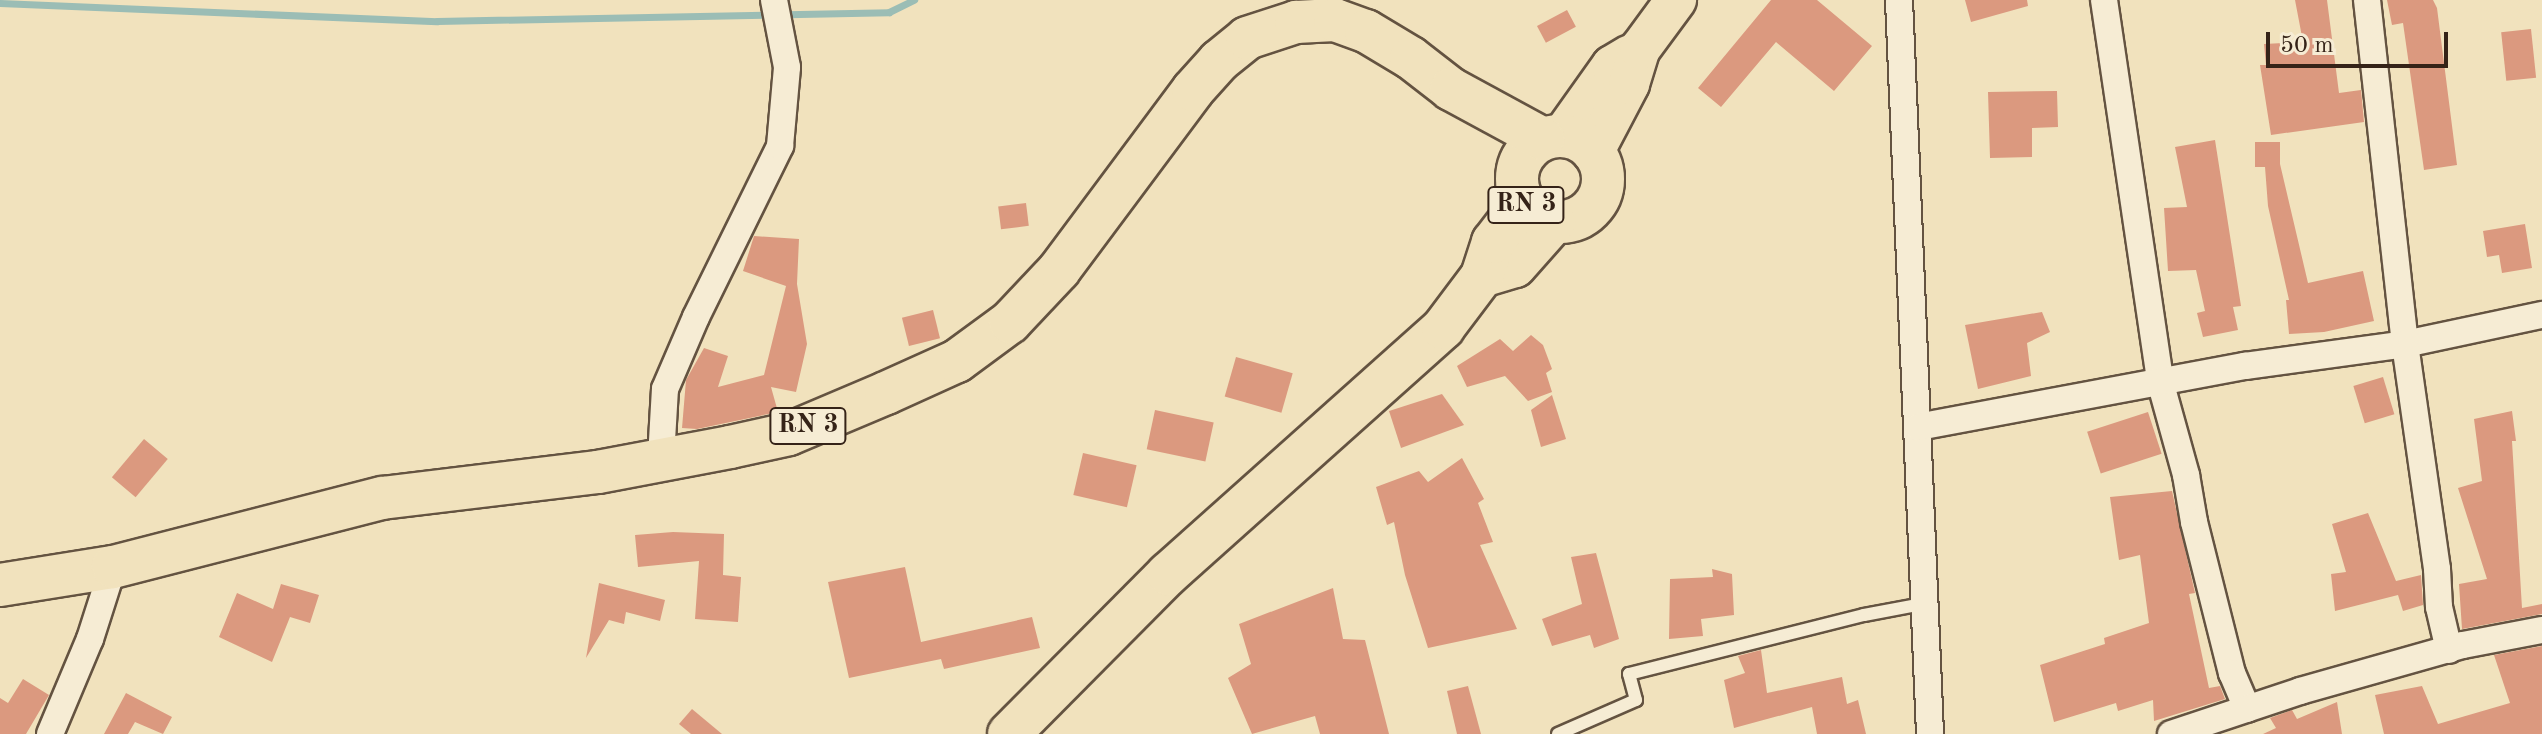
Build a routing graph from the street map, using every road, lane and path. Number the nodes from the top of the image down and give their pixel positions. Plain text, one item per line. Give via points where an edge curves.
1 (774, 0) edge
2 (1676, 0) edge
3 (1899, 0) edge
4 (2104, 0) edge
5 (2367, 0) edge
6 (1549, 170) junction
7 (2542, 315) edge
8 (2405, 344) junction
9 (2160, 381) junction
10 (1918, 427) junction
11 (661, 458) junction
12 (113, 567) junction
13 (0, 585) edge
14 (1923, 604) junction
15 (2542, 630) edge
16 (2449, 650) junction
17 (2247, 709) junction
18 (50, 734) edge
19 (1009, 734) edge
20 (1558, 734) edge
21 (1930, 734) edge
22 (2171, 734) edge

1 - 11 street via 787,67 780,146 665,389
2 - 6 main road via 1640,49 1629,84
3 - 10 street
4 - 9 street
5 - 8 street
6 - 11 highway, RN 3 via 1411,58 1366,31 1335,20 1296,22 1247,38 1219,61 1059,270 1010,322 957,361 789,434
6 - 19 highway, RN 3 via 1515,266 1482,276 1443,328 1168,574
7 - 8 street
8 - 9 street
8 - 16 street
9 - 10 street
9 - 17 street via 2232,673
10 - 14 street
11 - 12 highway, RN 3 via 598,472 382,498
12 - 13 highway, RN 3
12 - 18 street
14 - 20 lane via 1629,674 1636,700
14 - 21 street
15 - 16 street
16 - 17 street
17 - 22 street

